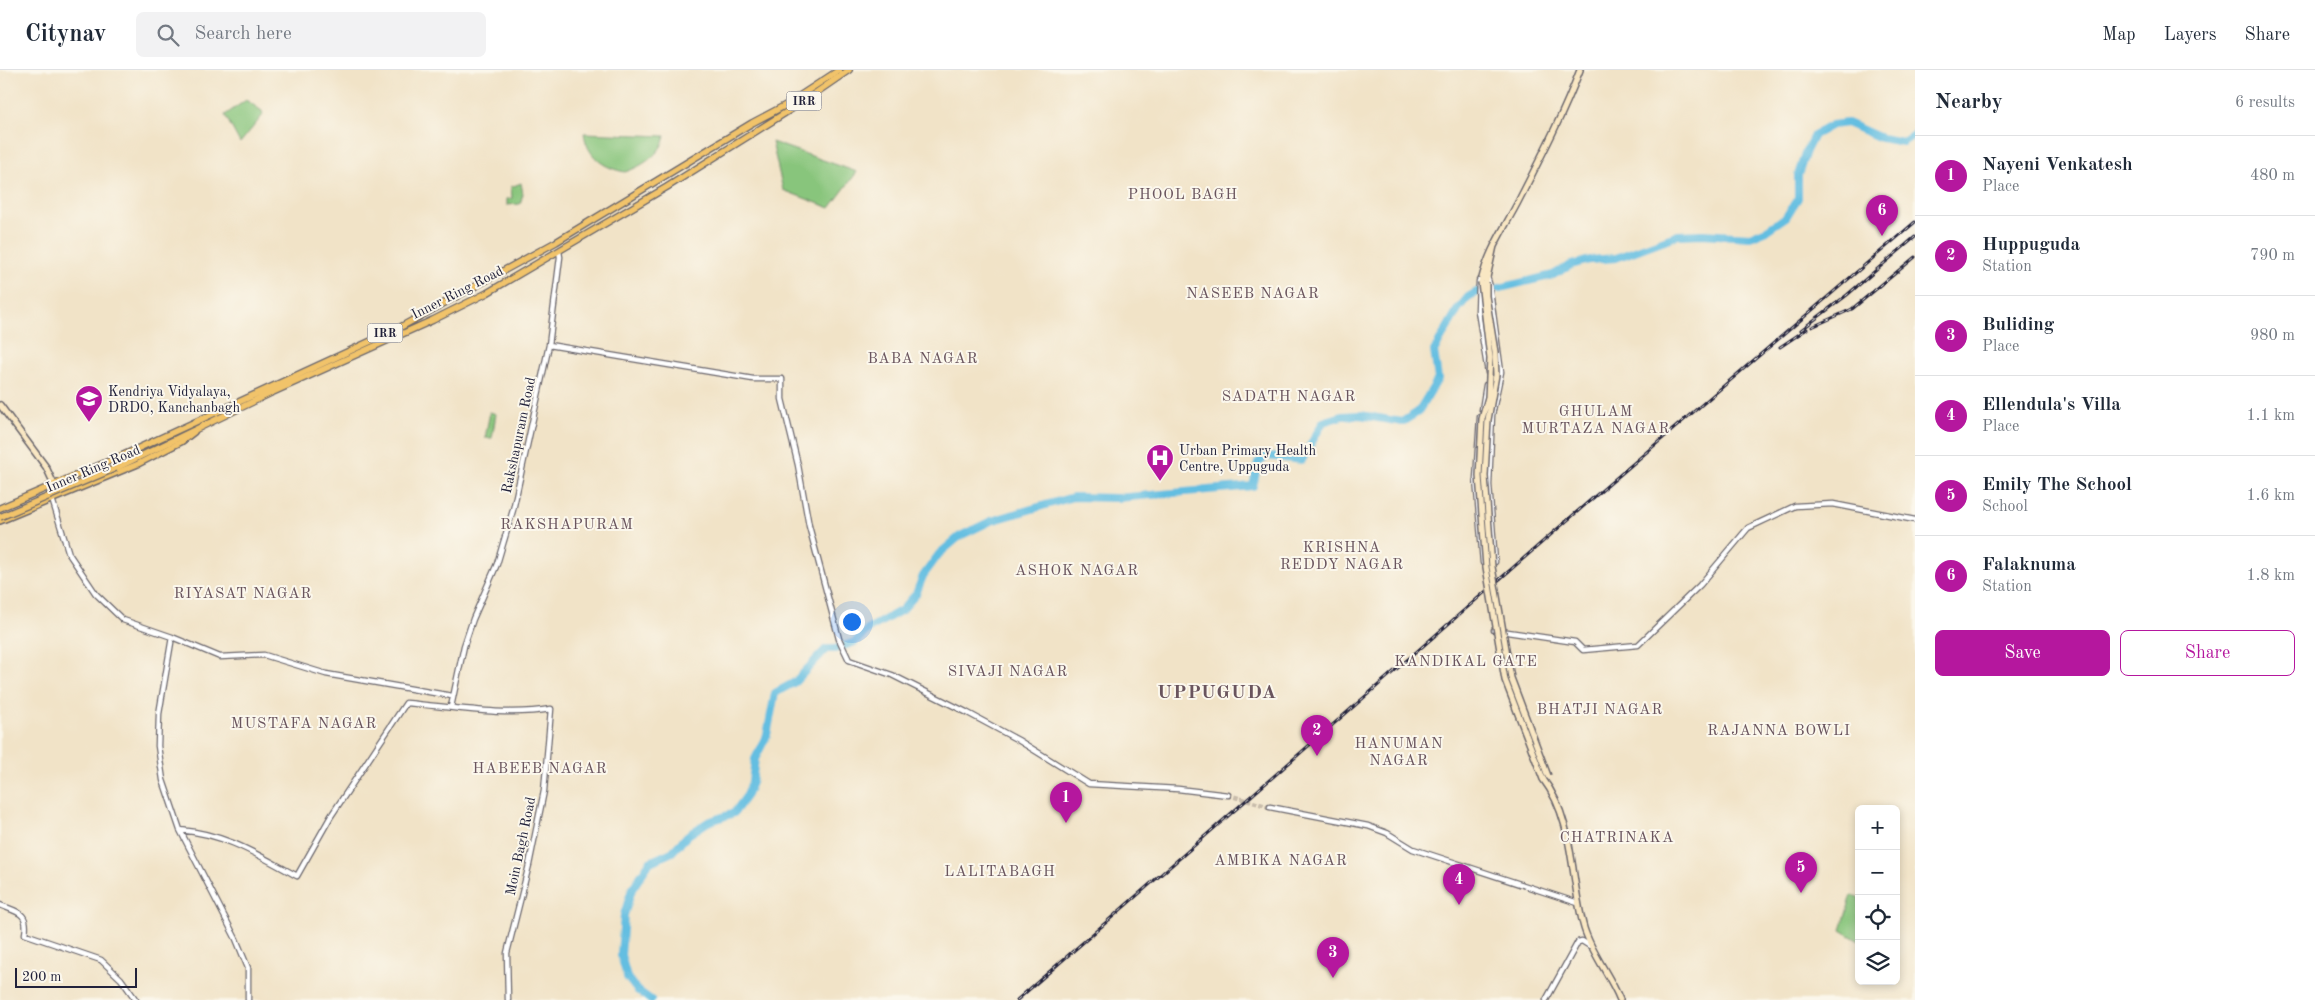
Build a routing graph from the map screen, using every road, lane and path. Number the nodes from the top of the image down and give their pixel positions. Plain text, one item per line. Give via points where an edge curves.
1 (839, 70) edge
2 (849, 70) edge
3 (1580, 70) edge
4 (558, 251) junction
5 (1484, 281) junction
6 (549, 345) junction
7 (0, 406) edge
8 (194, 432) junction
9 (55, 483) junction
10 (48, 486) junction
11 (59, 496) junction
12 (51, 499) junction
13 (0, 508) edge
14 (0, 517) edge
15 (1915, 520) edge
16 (0, 521) edge
17 (1494, 630) dead end
18 (172, 637) junction
19 (452, 696) junction
20 (451, 707) junction
21 (1228, 795) tunnel mouth
22 (1270, 807) tunnel mouth
23 (180, 830) junction
24 (1578, 904) junction
25 (0, 905) edge
26 (1590, 946) junction
27 (136, 1000) edge
28 (248, 1000) edge
29 (508, 1000) edge
30 (1546, 1000) edge
31 (1620, 1000) edge

1 - 9 highway, Inner Ring Road / IRR via 556,242 395,330 128,453
2 - 4 highway, Inner Ring Road / IRR via 757,131
3 - 5 main road via 1567,103 1494,245
4 - 6 street, Rakshapuram Road
4 - 8 highway, Inner Ring Road / IRR via 433,320 273,392
5 - 5 street, bridge via 1478,298 1478,311 1488,375 1480,421 1476,478 1483,563 1490,565 1495,562 1489,485 1491,430 1501,372 1491,297
5 - 24 main road, bridge via 1496,374 1488,420 1485,476 1492,566 1511,678 1545,778 1566,824
6 - 19 street, Rakshapuram Road via 509,526 491,581 473,619
6 - 21 street via 753,379 782,379 782,399 809,526 839,639 853,663 892,675 1018,740 1089,784
7 - 9 main road via 31,445
8 - 11 main road, Inner Ring Road / IRR via 138,464
8 - 14 highway, bridge
9 - 10 highway, Inner Ring Road / IRR
9 - 11 main road
10 - 12 street
10 - 13 highway, Inner Ring Road / IRR
11 - 12 main road, Inner Ring Road / IRR
12 - 16 main road, Inner Ring Road / IRR
12 - 18 street via 69,554 96,594 123,620
15 - 17 street via 1833,504 1795,506 1748,528 1700,585 1638,645 1582,650 1575,642
18 - 19 street via 220,657 264,655 326,674
18 - 23 street via 159,714 158,746 163,780
19 - 20 street
20 - 23 street via 406,703 331,816 297,876 248,848 221,838
20 - 29 street, Moin Bagh Road via 526,712 551,709 544,791 506,953
22 - 24 street via 1368,826 1413,849
23 - 28 street via 248,968
24 - 26 main road
25 - 27 street via 25,918 25,934 104,961
26 - 30 street via 1578,942
26 - 31 main road

